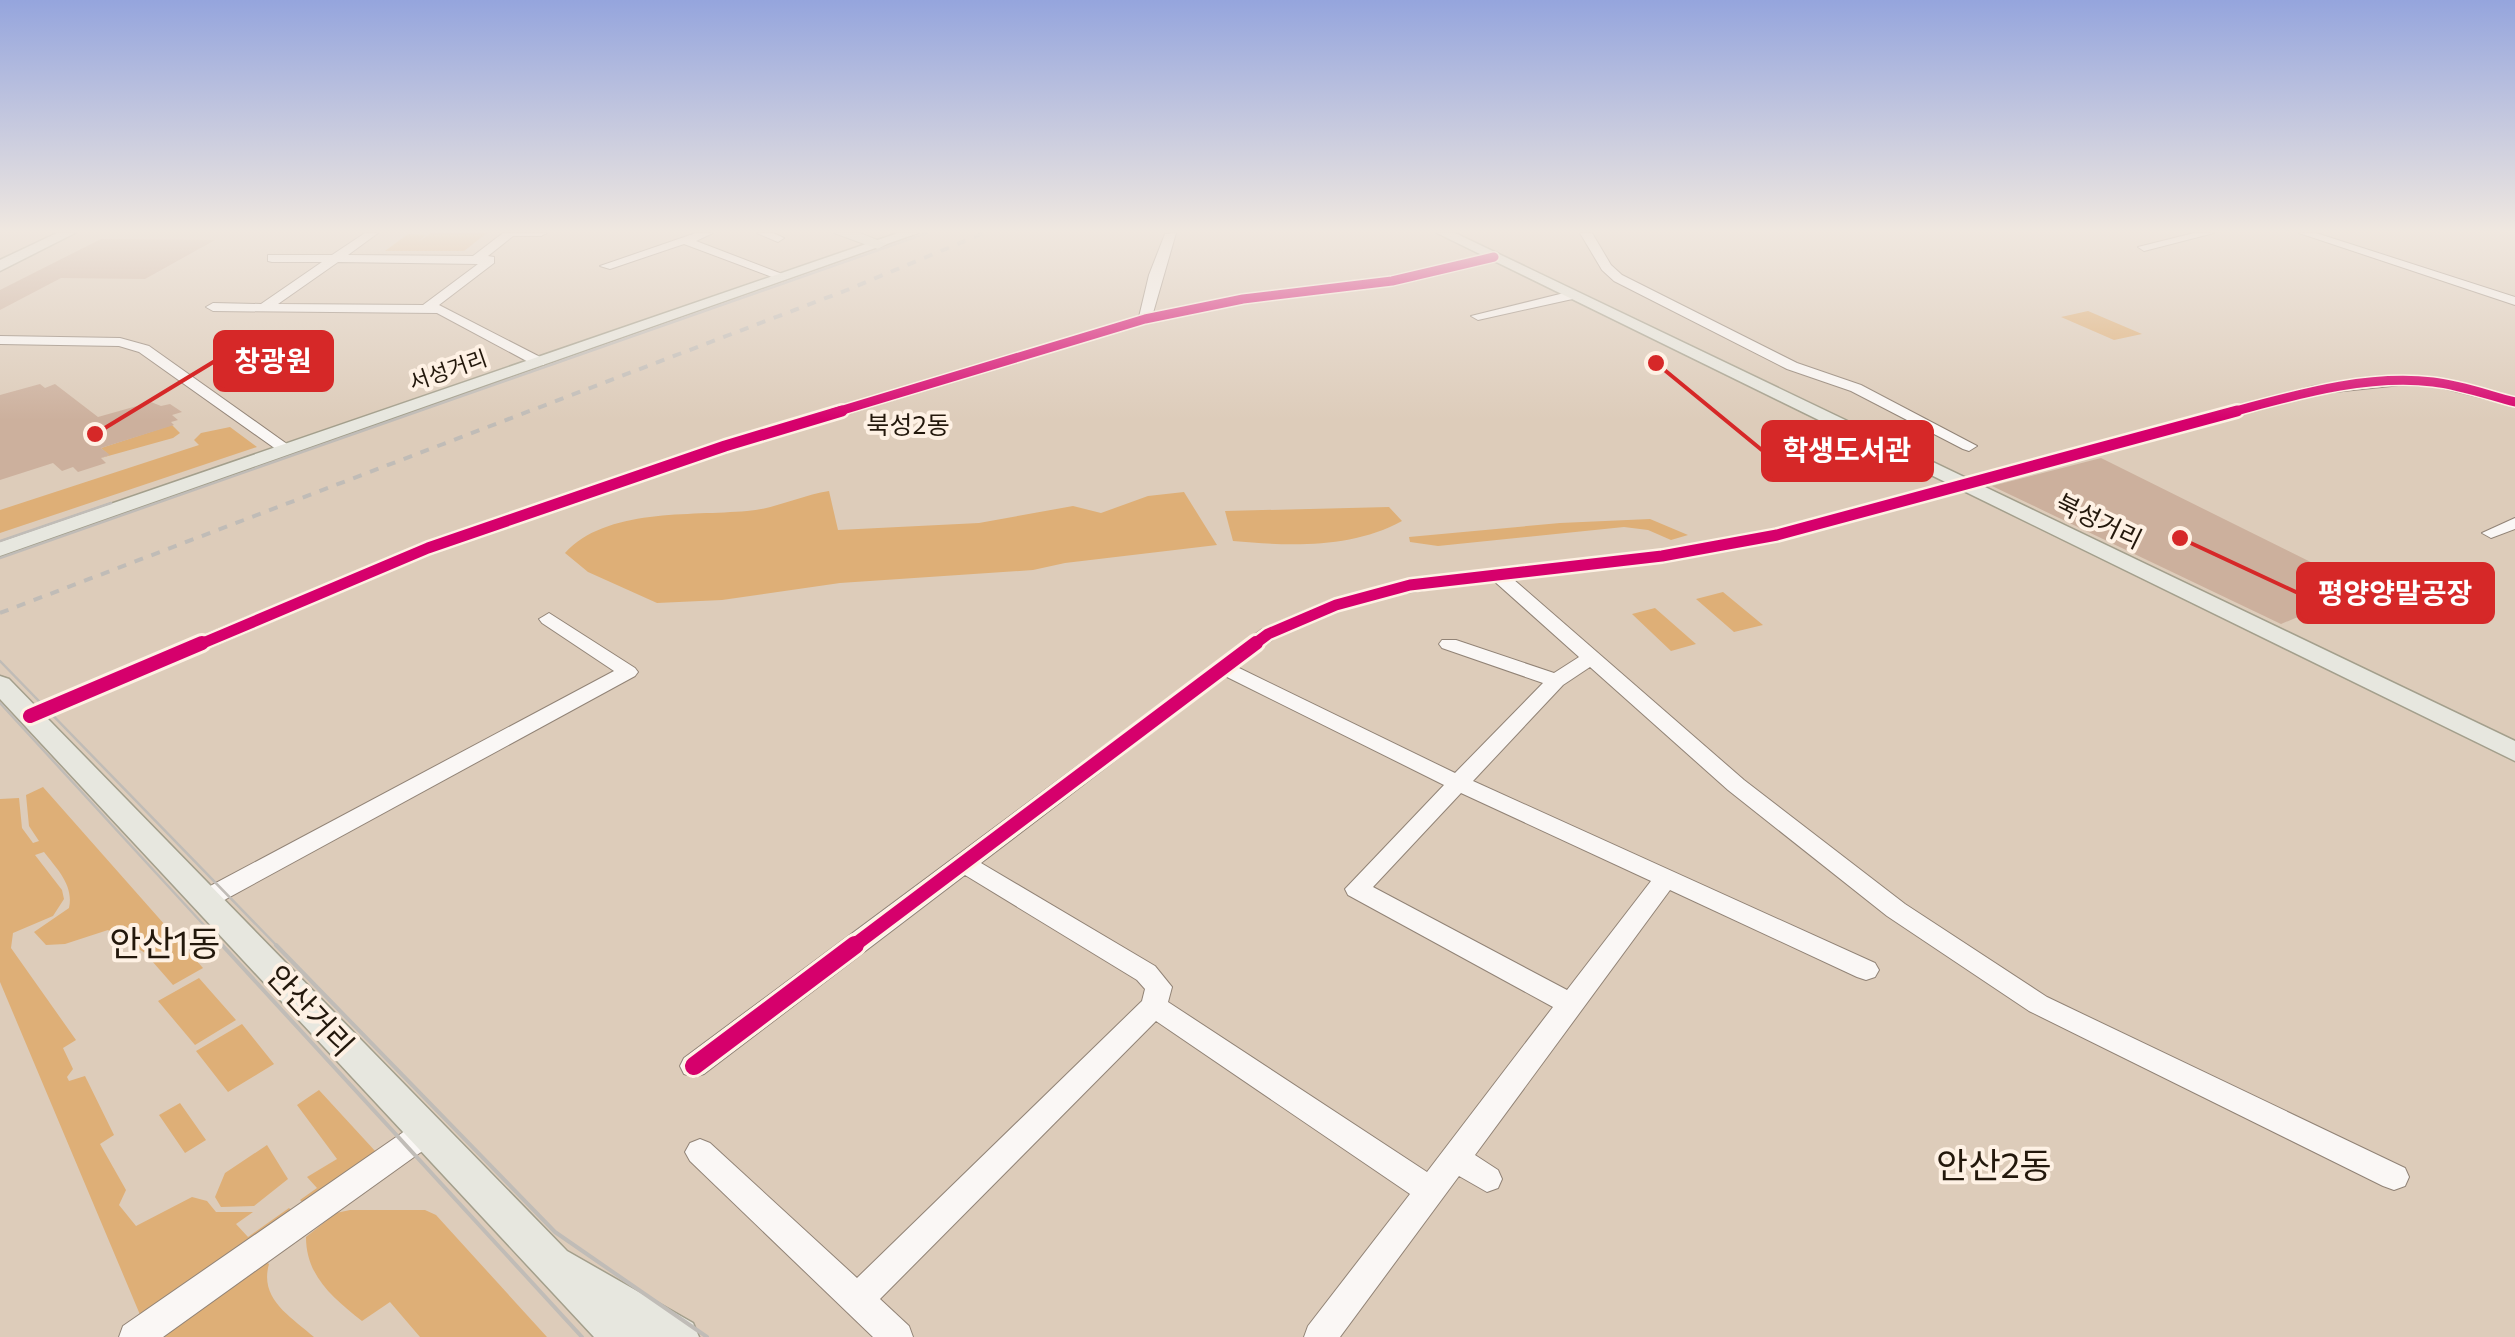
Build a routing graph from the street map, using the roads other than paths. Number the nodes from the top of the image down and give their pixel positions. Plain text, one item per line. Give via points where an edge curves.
1 (281, 295) edge
2 (444, 295) edge
3 (729, 295) edge
4 (1150, 295) edge
5 (1273, 295) edge
6 (1570, 295) edge
7 (1572, 295) edge
8 (1652, 295) edge
9 (213, 307) dead end
10 (264, 308) junction
11 (427, 308) junction
12 (1478, 316) dead end
13 (1145, 319) junction
14 (0, 340) edge
15 (538, 362) junction
16 (2515, 402) edge
17 (1969, 446) dead end
18 (286, 450) junction
19 (1960, 485) junction
20 (2515, 524) edge
21 (2491, 533) dead end
22 (0, 549) edge
23 (1497, 574) junction
24 (549, 619) dead end
25 (1449, 644) dead end
26 (1591, 658) junction
27 (1222, 667) junction
28 (1556, 680) junction
29 (0, 684) edge
30 (30, 716) junction
31 (2515, 752) edge
32 (1456, 782) junction
33 (963, 863) junction
34 (1667, 877) junction
35 (206, 899) junction
36 (1866, 970) dead end
37 (1570, 1004) junction
38 (1154, 1006) junction
39 (694, 1066) dead end
40 (425, 1133) junction
41 (700, 1152) dead end
42 (1456, 1158) junction
43 (2394, 1176) dead end
44 (1488, 1178) dead end
45 (1430, 1191) junction
46 (542, 1255) junction
47 (858, 1299) junction
48 (135, 1337) edge
49 (622, 1337) edge
50 (678, 1337) edge
51 (896, 1337) edge
52 (1320, 1337) edge

1 - 10 street
2 - 11 street
3 - 15 main road, 서성거리
4 - 13 street
5 - 13 street
6 - 12 street
7 - 19 main road, 북성거리
8 - 17 street
9 - 10 street
10 - 11 street
11 - 15 street
13 - 30 street via 622,478 428,548
14 - 18 street via 120,342 144,349
15 - 18 main road, 서성거리
16 - 19 street via 2434,382 2331,387
18 - 22 main road, 서성거리
19 - 23 street via 1720,546
19 - 31 main road, 북성거리
20 - 21 street
23 - 26 street
23 - 27 street via 1410,584 1336,605 1268,634
24 - 35 street via 628,672
25 - 28 street
26 - 28 street
26 - 43 street via 1736,785 1896,910 2038,1004
27 - 32 street
27 - 33 street
28 - 32 street
29 - 30 main road, 안산거리
30 - 35 main road, 안산거리
32 - 34 street
32 - 37 street via 1357,889
33 - 38 street via 1146,973 1159,987
33 - 39 street
34 - 36 street
34 - 37 street
35 - 40 main road, 안산거리
37 - 42 street
38 - 45 street
38 - 47 street
40 - 46 main road, 안산거리
40 - 48 street
41 - 47 street
42 - 44 street
42 - 45 street
45 - 52 street
46 - 49 main road, 안산거리
46 - 50 main road
47 - 51 street

